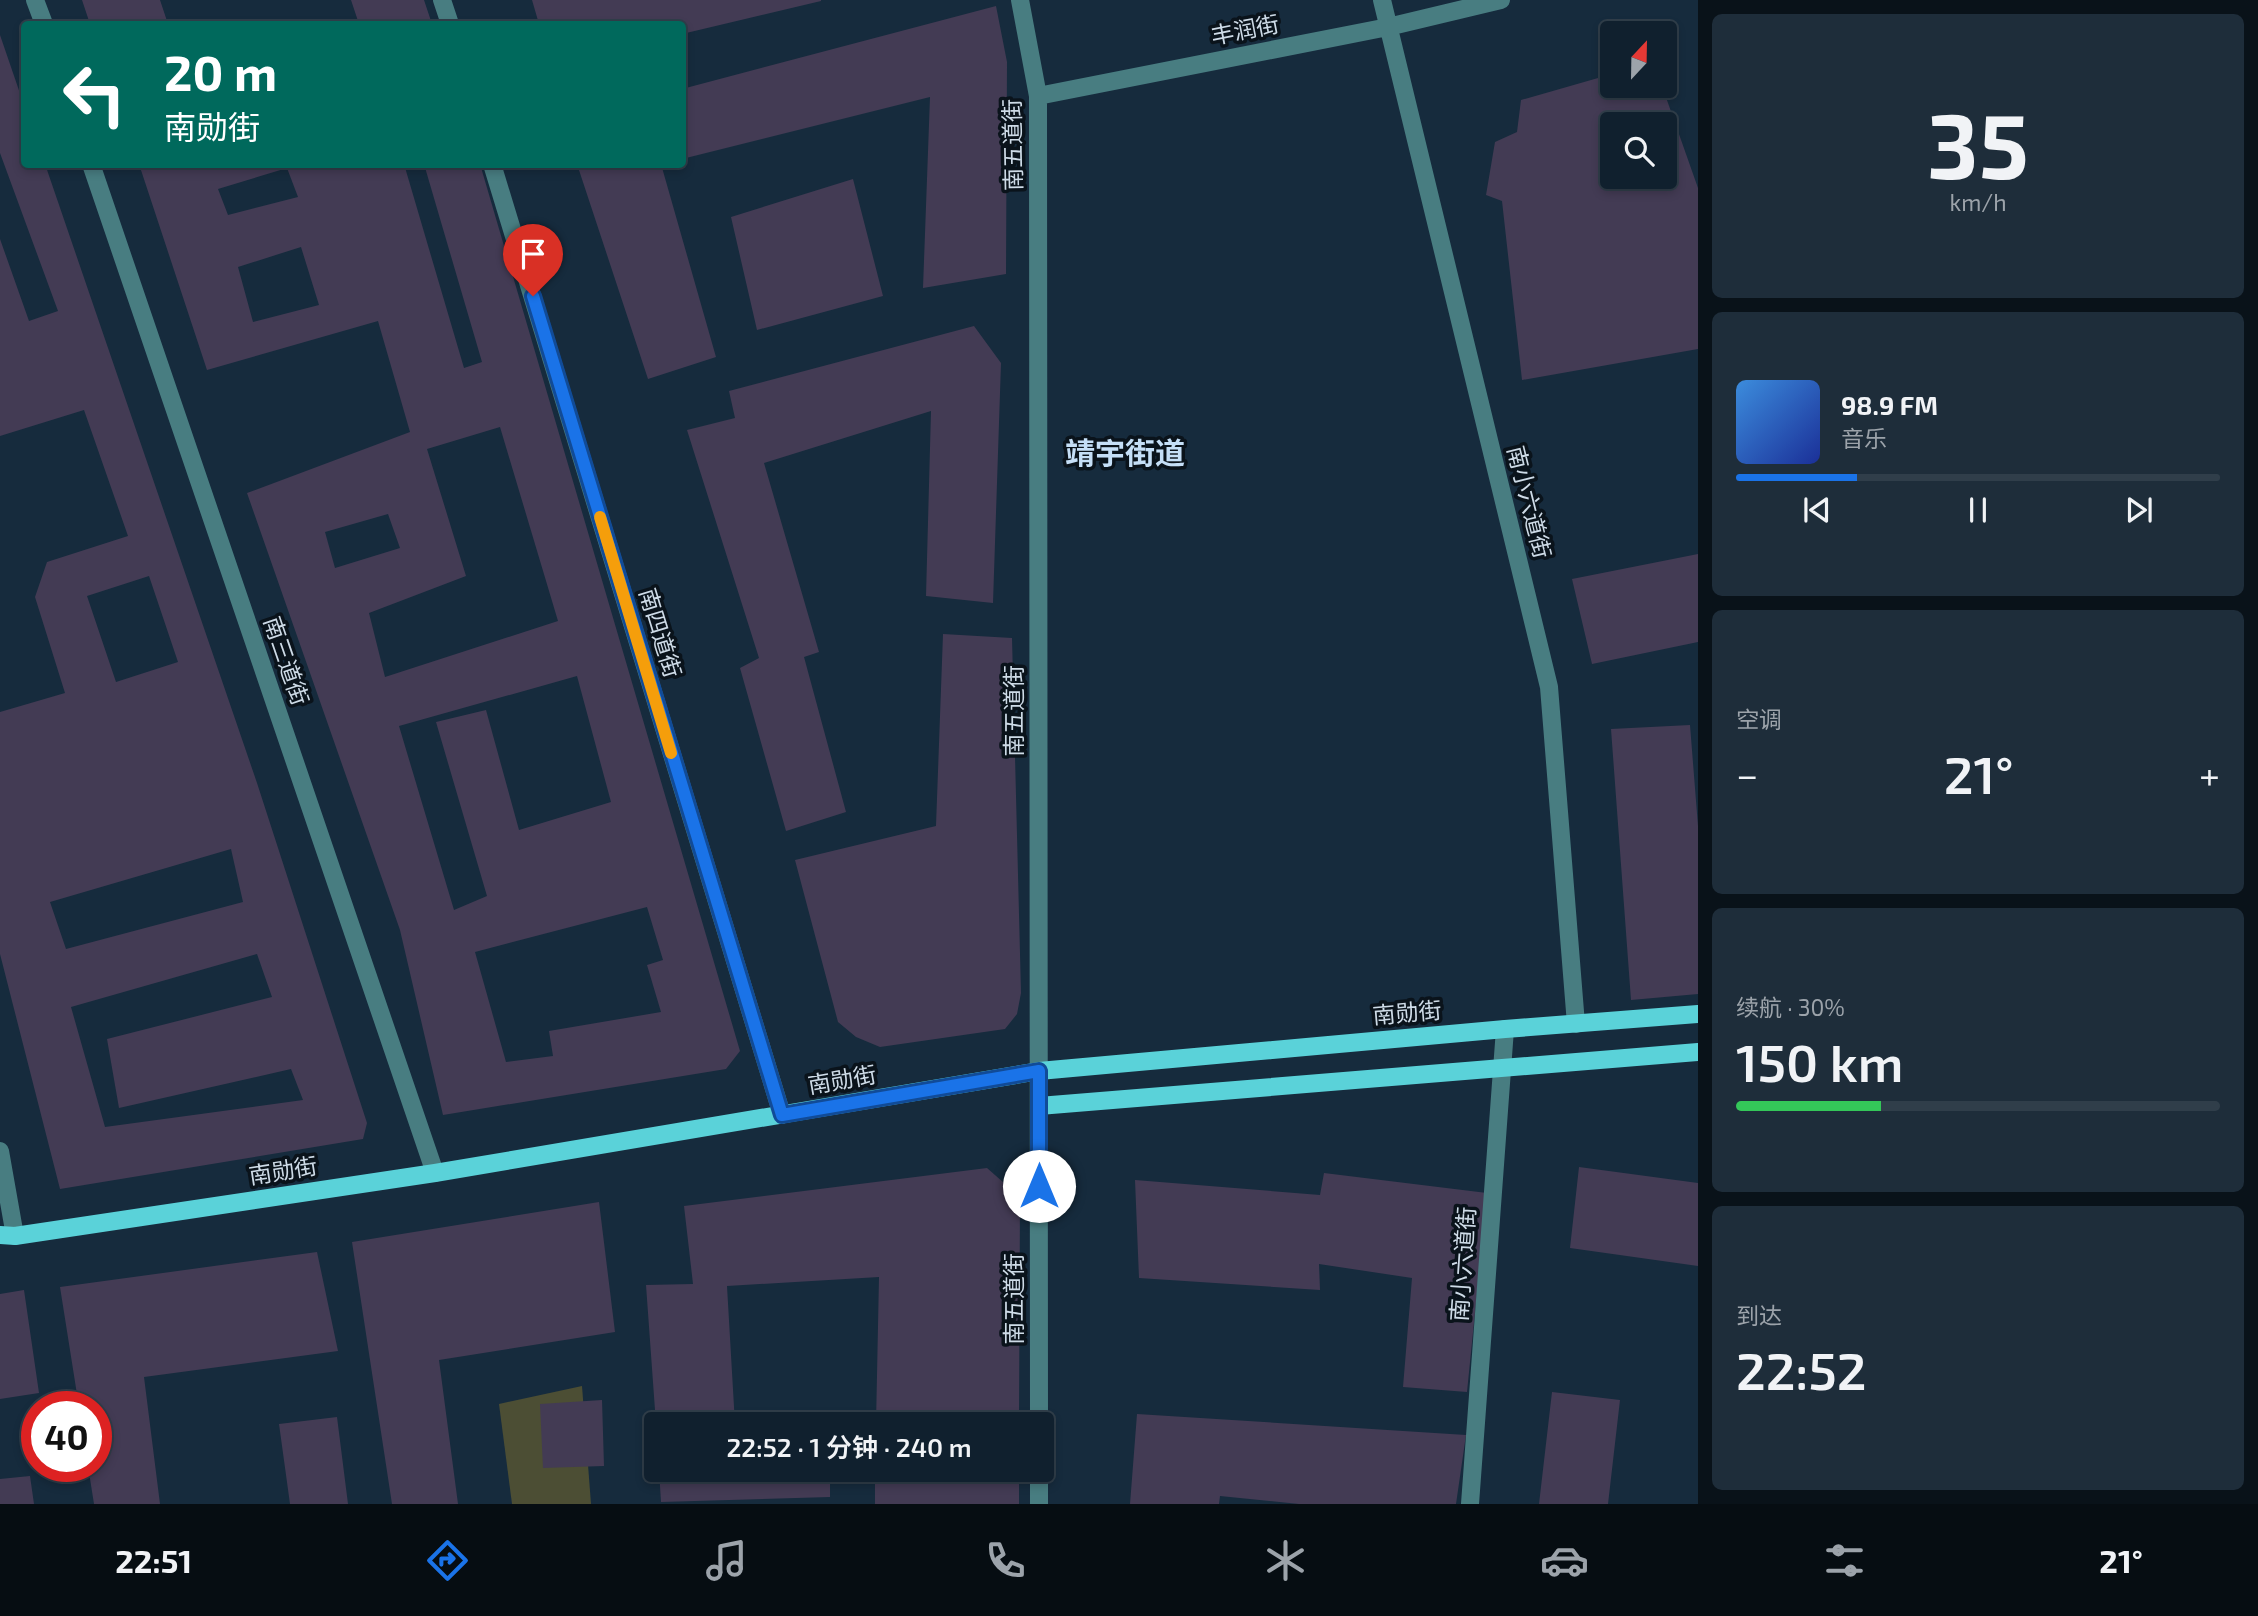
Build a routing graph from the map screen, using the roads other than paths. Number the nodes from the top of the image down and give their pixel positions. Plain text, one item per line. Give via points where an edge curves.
1 (35, 0) edge
2 (442, 0) edge
3 (1020, 0) edge
4 (1382, 0) edge
5 (1502, 0) edge
6 (43, 21) edge
7 (449, 21) edge
8 (1388, 27) junction
9 (1038, 96) junction
10 (92, 168) edge
11 (493, 168) edge
12 (1698, 1014) edge
13 (1576, 1024) junction
14 (1505, 1029) junction
15 (1698, 1052) edge
16 (1503, 1068) junction
17 (1039, 1071) junction
18 (1039, 1106) junction
19 (782, 1115) junction
20 (0, 1151) edge
21 (435, 1173) junction
22 (7, 1235) edge
23 (1039, 1412) edge
24 (1039, 1482) edge
25 (1039, 1504) edge
26 (1470, 1504) edge

1 - 6 street
2 - 7 street
3 - 9 street, 南五道街
4 - 8 street, 南小六道街
5 - 8 street, 丰润街
8 - 9 street, 丰润街
8 - 13 street, 南小六道街 via 1549,687
9 - 17 street, 南五道街
10 - 21 street, 南三道街
11 - 19 street, 南四道街
12 - 13 main road, 南勋街
13 - 14 main road, 南勋街
14 - 16 street, 南小六道街
14 - 17 main road, 南勋街
15 - 16 main road
16 - 18 main road
16 - 26 street, 南小六道街
17 - 18 street, 南五道街
17 - 19 main road, 南勋街
18 - 23 street, 南五道街
19 - 21 main road, 南勋街
20 - 22 street
21 - 22 main road, 南勋街
24 - 25 street

